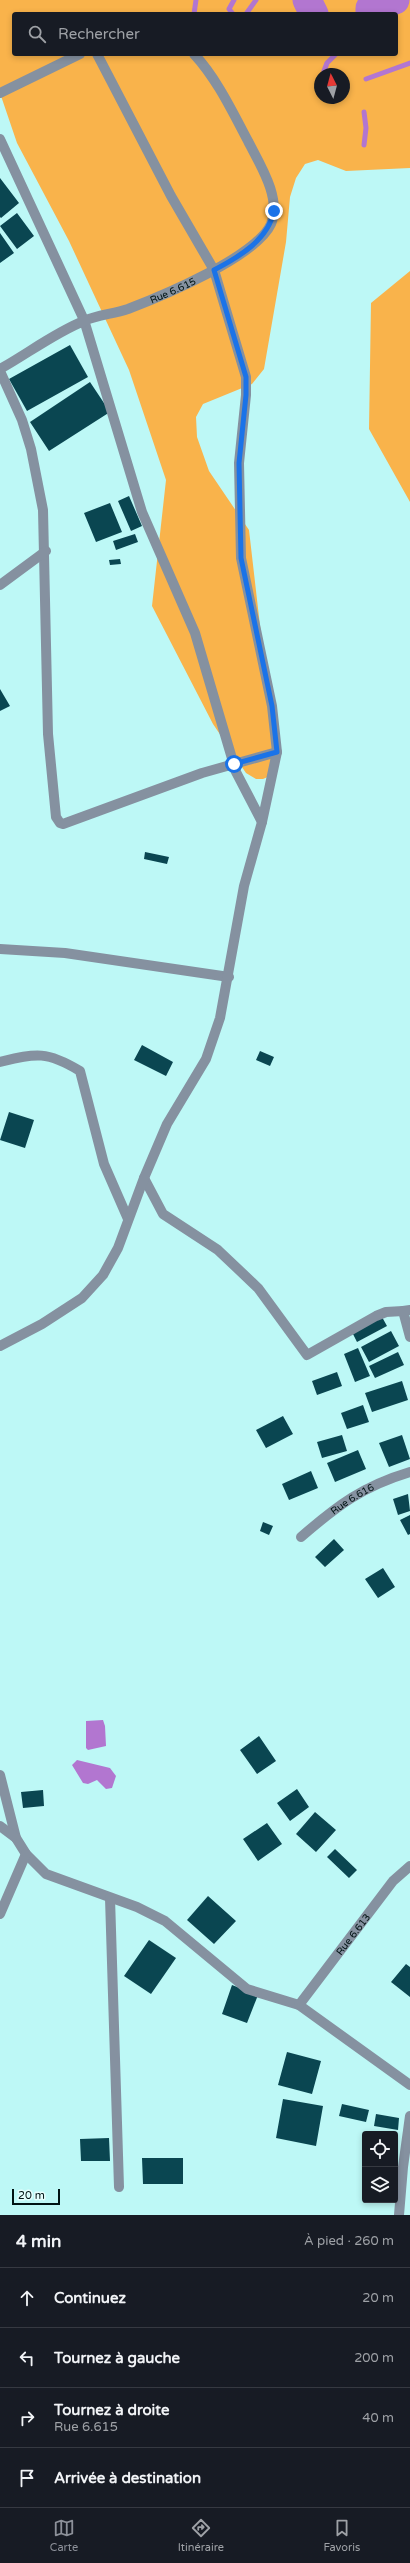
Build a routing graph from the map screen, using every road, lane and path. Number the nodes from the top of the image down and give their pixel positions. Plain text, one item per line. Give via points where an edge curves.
1 (76, 56) edge
2 (98, 56) edge
3 (196, 56) edge
4 (0, 93) edge
5 (0, 139) edge
6 (214, 270) junction
7 (84, 320) junction
8 (0, 370) edge
9 (46, 551) junction
10 (0, 585) edge
11 (277, 752) junction
12 (234, 764) junction
13 (262, 822) junction
14 (0, 949) edge
15 (229, 977) junction
16 (0, 1062) edge
17 (144, 1178) junction
18 (128, 1219) junction
19 (406, 1314) edge
20 (410, 1337) edge
21 (0, 1346) edge
22 (410, 1472) edge
23 (301, 1537) dead end
24 (0, 1775) edge
25 (0, 1826) edge
26 (16, 1838) junction
27 (26, 1854) junction
28 (410, 1866) edge
29 (110, 1898) junction
30 (0, 1914) edge
31 (299, 2005) junction
32 (410, 2085) edge
33 (410, 2116) edge
34 (119, 2187) dead end
35 (399, 2215) edge

1 - 4 street
2 - 6 street via 171,196
3 - 6 street, Rue 6.615 via 231,108 261,168 274,211 271,223 263,236 231,261
5 - 7 street
6 - 7 street, Rue 6.615 via 127,309
6 - 11 street via 246,377 239,463 241,558 271,698
7 - 8 street, Rue 6.615
7 - 12 street via 142,512 195,633
8 - 9 street via 22,420 31,450 43,510
9 - 10 street
9 - 12 street via 48,734 56,817 60,823
11 - 12 street
11 - 13 street
12 - 13 street
13 - 15 street via 244,886
14 - 15 street via 65,953
15 - 17 street via 220,1018 206,1059 167,1124
16 - 18 street via 34,1054 60,1058 80,1071 104,1164
17 - 18 street
17 - 19 street via 163,1214 218,1250 258,1288 308,1355 376,1316 386,1312
18 - 21 street via 118,1248 103,1275 82,1298 42,1324
19 - 20 street
22 - 23 street, Rue 6.616 via 387,1478 354,1494
24 - 26 street via 9,1802
25 - 26 street
26 - 27 street
27 - 29 street via 46,1874
27 - 30 street
28 - 31 street, Rue 6.613 via 393,1880
29 - 31 street via 137,1907 165,1921 247,1989
29 - 34 street
31 - 32 street
33 - 35 street via 402,2167

